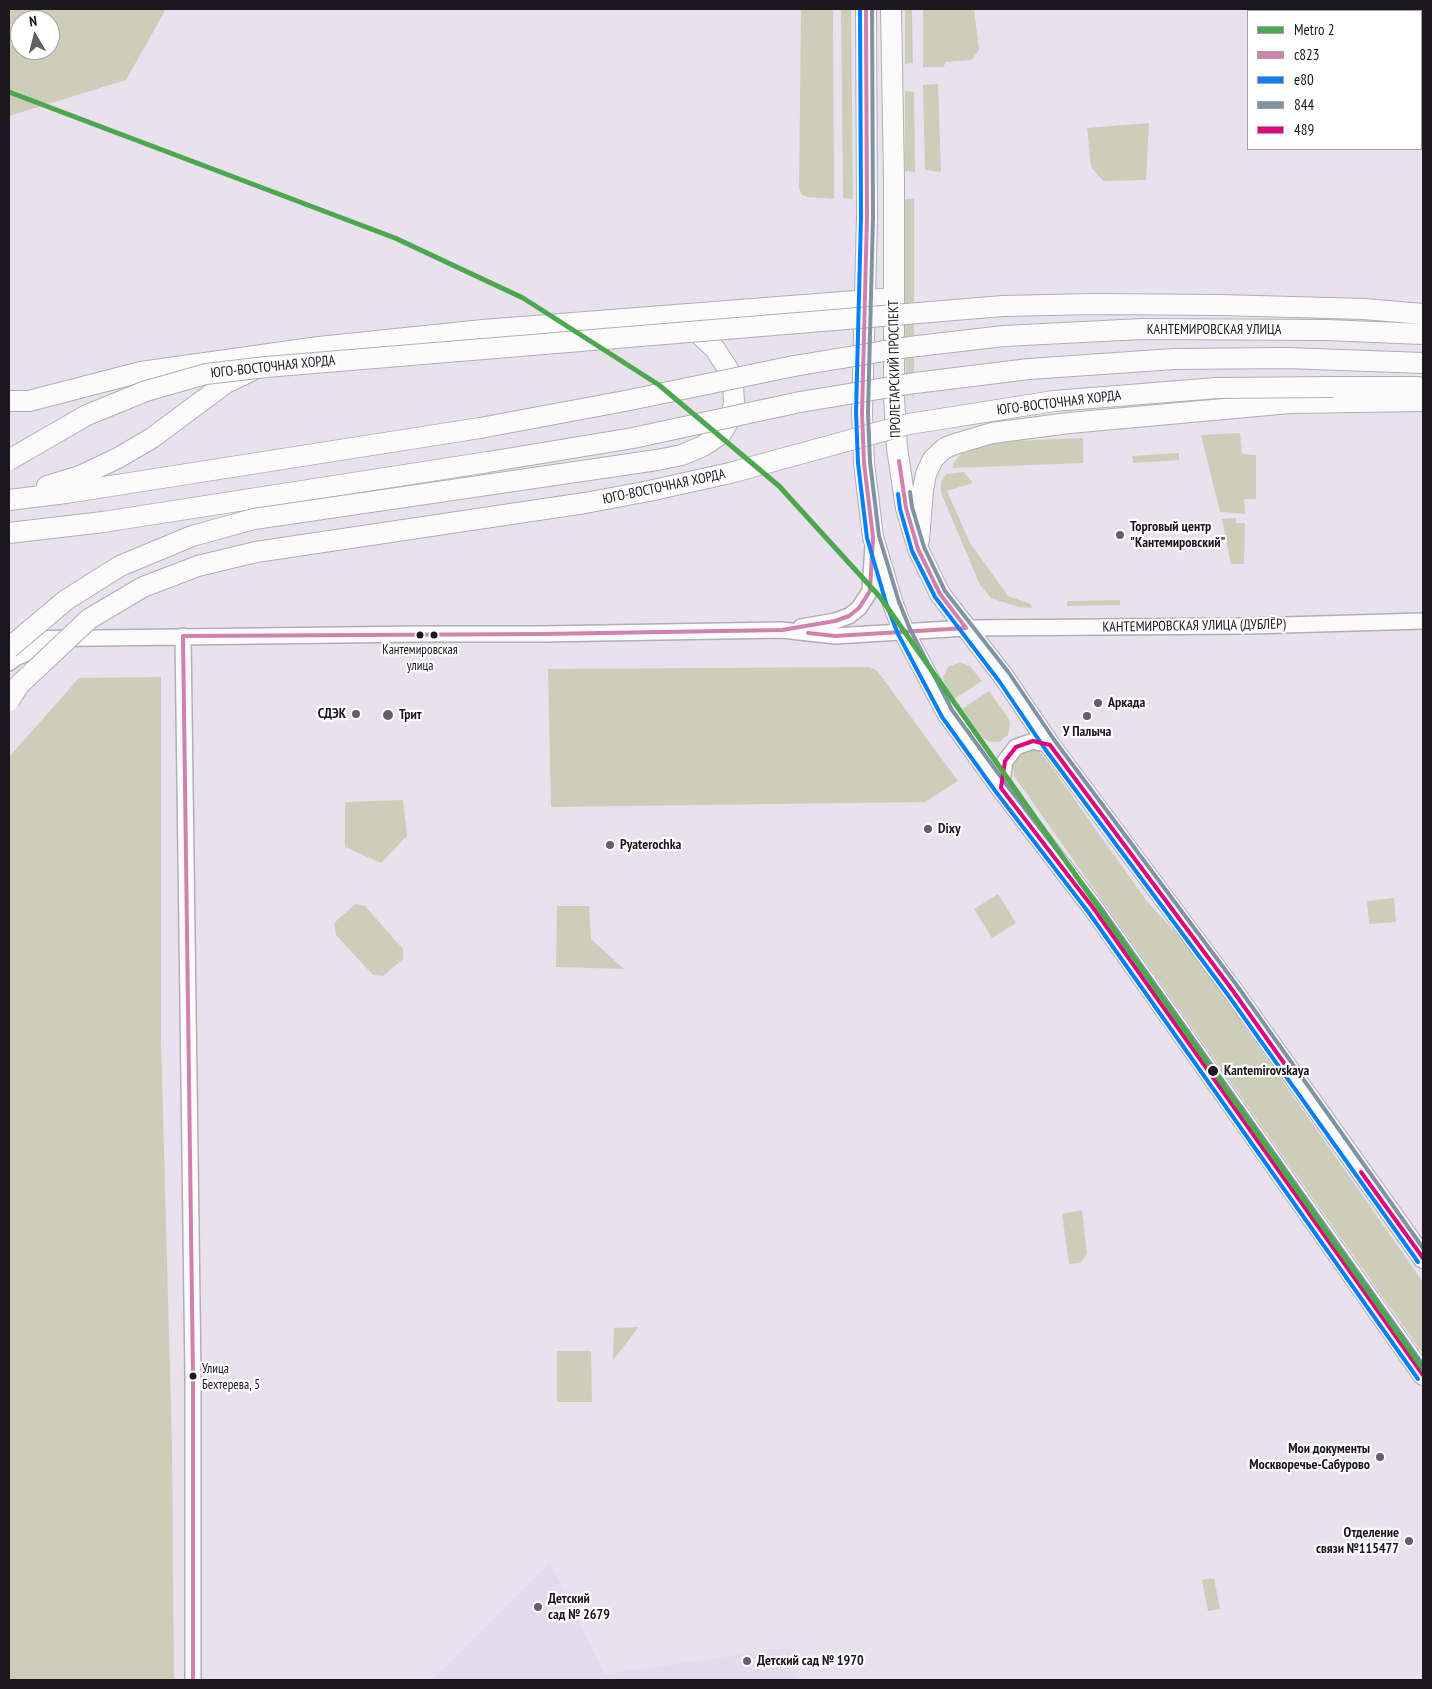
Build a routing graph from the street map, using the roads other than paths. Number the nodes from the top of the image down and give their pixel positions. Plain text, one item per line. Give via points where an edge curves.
1 (866, 9) edge
2 (892, 9) edge
3 (894, 298) junction
4 (864, 300) junction
5 (1423, 314) edge
6 (640, 318) junction
7 (1423, 334) edge
8 (319, 347) junction
9 (1423, 363) edge
10 (1423, 387) edge
11 (9, 401) edge
12 (1423, 401) edge
13 (9, 460) edge
14 (9, 496) edge
15 (9, 500) edge
16 (9, 533) edge
17 (873, 537) junction
18 (918, 549) junction
19 (1423, 621) edge
20 (966, 628) junction
21 (782, 630) junction
22 (904, 632) junction
23 (183, 636) junction
24 (90, 638) junction
25 (9, 639) edge
26 (9, 648) edge
27 (9, 663) edge
28 (9, 701) edge
29 (1050, 745) junction
30 (1001, 788) junction
31 (1423, 1258) edge
32 (1423, 1375) edge
33 (193, 1680) edge

1 - 4 main road
2 - 3 main road, ПРОЛЕТАРСКИЙ ПРОСПЕКТ
3 - 4 main road
3 - 18 main road, ПРОЛЕТАРСКИЙ ПРОСПЕКТ via 897,448 906,508
4 - 6 main road
4 - 17 main road via 862,413
5 - 13 main road, ЮГО-ВОСТОЧНАЯ ХОРДА, bridge via 1221,305 1002,306 295,364 206,374 146,391 87,415
6 - 8 main road
6 - 26 main road, bridge via 680,324 698,333 715,349 728,369 733,384 731,417 721,434 703,446 657,460 254,519 192,536 120,566 66,600
7 - 15 main road, КАНТЕМИРОВСКАЯ УЛИЦА, bridge via 1142,329 1004,336 909,347 794,366 480,428
8 - 11 main road via 140,372 29,401
8 - 14 main road via 262,366 226,383 152,438 118,458 80,476
9 - 16 main road, КАНТЕМИРОВСКАЯ УЛИЦА, bridge via 1287,358 1174,359 1029,369 800,402 633,438 488,462 103,522
10 - 28 main road, ЮГО-ВОСТОЧНАЯ ХОРДА, bridge via 1217,388 1054,401 909,424 730,473 585,503 256,552 198,566 143,586 104,609 89,619 20,685
12 - 18 main road via 1290,403 1069,423 992,433 964,441 945,448 929,467 923,490
17 - 21 street via 870,591 859,608 835,621
17 - 22 main road
18 - 20 main road, ПРОЛЕТАРСКИЙ ПРОСПЕКТ via 940,594
19 - 20 street, КАНТЕМИРОВСКАЯ УЛИЦА (ДУБЛЁР)
20 - 22 street
20 - 29 main road, ПРОЛЕТАРСКИЙ ПРОСПЕКТ
21 - 22 street via 835,636
21 - 23 street
22 - 30 main road via 947,713
23 - 24 street
23 - 33 street via 194,1376
24 - 25 street
24 - 27 street via 36,649
29 - 30 street via 1033,742 1016,747 1005,761
29 - 31 main road, ПРОЛЕТАРСКИЙ ПРОСПЕКТ via 1233,991
30 - 32 main road via 1094,909

